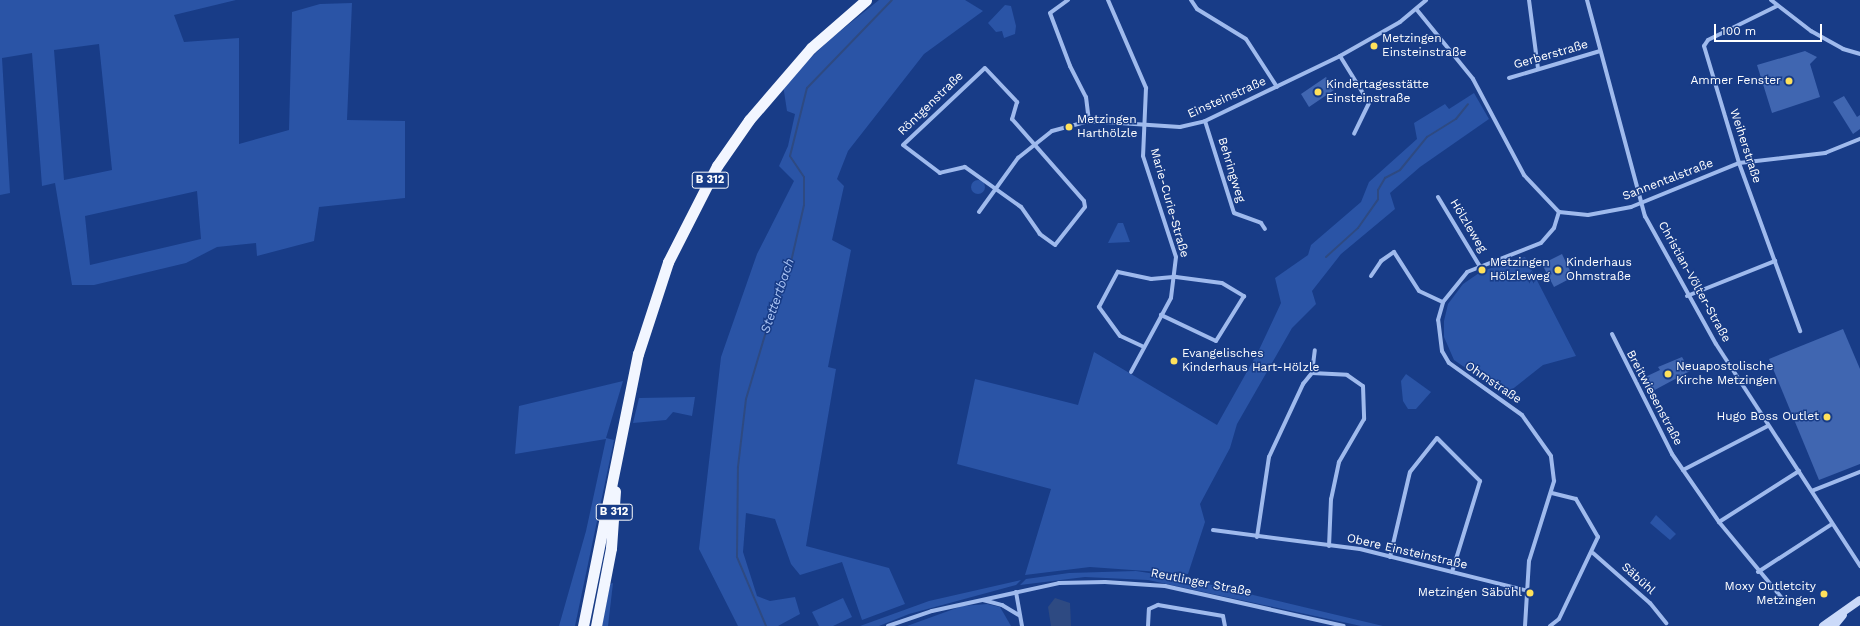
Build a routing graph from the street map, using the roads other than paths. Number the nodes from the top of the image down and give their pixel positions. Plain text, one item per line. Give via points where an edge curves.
1 (866, 0) edge
2 (1068, 0) edge
3 (1108, 0) edge
4 (1191, 0) edge
5 (1426, 0) edge
6 (1530, 0) edge
7 (1587, 0) edge
8 (1771, 0) edge
9 (1777, 6) junction
10 (1417, 10) junction
11 (1600, 51) junction
12 (1860, 54) edge
13 (1340, 56) junction
14 (1538, 68) junction
15 (1509, 78) dead end
16 (1276, 87) junction
17 (1089, 121) junction
18 (1205, 121) junction
19 (1143, 124) junction
20 (1354, 134) dead end
21 (1860, 139) edge
22 (1032, 144) junction
23 (1739, 163) junction
24 (996, 189) junction
25 (1438, 197) dead end
26 (1642, 204) junction
27 (979, 212) dead end
28 (1558, 212) junction
29 (1265, 229) dead end
30 (1775, 261) junction
31 (1480, 265) junction
32 (1371, 276) dead end
33 (1176, 277) junction
34 (1687, 296) junction
35 (1443, 302) junction
36 (1161, 315) junction
37 (1800, 331) dead end
38 (1612, 334) dead end
39 (1144, 347) junction
40 (1316, 350) dead end
41 (1131, 372) dead end
42 (1312, 373) junction
43 (1768, 426) junction
44 (616, 460) junction
45 (1683, 470) junction
46 (1799, 471) junction
47 (1860, 472) edge
48 (1812, 491) junction
49 (1552, 493) junction
50 (1720, 522) junction
51 (1832, 524) junction
52 (1213, 530) dead end
53 (1257, 537) junction
54 (1329, 546) junction
55 (1593, 553) junction
56 (1390, 557) junction
57 (1860, 566) edge
58 (1452, 572) junction
59 (1758, 572) junction
60 (1525, 590) junction
61 (1016, 592) junction
62 (979, 600) junction
63 (1860, 600) edge
64 (1786, 603) dead end
65 (1842, 614) junction
66 (1020, 616) junction
67 (1666, 623) dead end
68 (583, 626) edge
69 (596, 626) edge
70 (888, 626) edge
71 (1022, 626) edge
72 (1148, 626) edge
73 (1225, 626) edge
74 (1344, 626) edge
75 (1525, 626) edge
76 (1550, 626) edge
77 (1823, 626) edge
78 (1834, 626) edge

1 - 44 highway, B 312 via 811,48 777,85 717,166 668,262 638,354
2 - 17 street via 1050,13 1070,66 1086,97
3 - 19 street, Marie-Curie-Straße via 1146,88
4 - 16 street via 1198,9 1246,39
5 - 10 street, Einsteinstraße
6 - 14 street
7 - 11 street, Christian-Völter-Straße
8 - 9 street
9 - 12 street via 1834,45
9 - 23 street, Weiherstraße via 1708,40 1704,46
10 - 13 street, Einsteinstraße
10 - 28 street via 1473,79 1524,176
11 - 14 street, Gerberstraße
11 - 26 street, Christian-Völter-Straße
13 - 16 street, Einsteinstraße
13 - 20 street via 1369,103
14 - 15 street, Gerberstraße
16 - 18 street, Einsteinstraße
17 - 19 street, Einsteinstraße
17 - 22 street, Einsteinstraße via 1064,126
18 - 19 street, Einsteinstraße via 1180,127
18 - 29 street, Behringweg via 1234,213 1261,223
19 - 33 street, Marie-Curie-Straße via 1143,156 1172,243
21 - 23 street, Sannentalstraße via 1825,153
22 - 24 street, Einsteinstraße
22 - 24 street via 1069,182 1086,207 1061,240 1055,244 1040,234 1021,207
22 - 24 street, Röntgenstraße via 1012,119 1017,102 985,68 903,145 940,173 965,167
23 - 26 street, Sannentalstraße
23 - 30 street, Weiherstraße
24 - 27 street, Einsteinstraße
25 - 31 street, Hölzleweg
26 - 28 street, Sannentalstraße via 1588,216
26 - 34 street, Christian-Völter-Straße
28 - 31 street, Ohmstraße via 1554,228 1541,243
30 - 34 street
30 - 37 street, Weiherstraße
31 - 35 street, Ohmstraße via 1458,281
32 - 35 street via 1381,261 1394,252 1419,291
33 - 36 street, Marie-Curie-Straße via 1171,298
33 - 36 street via 1222,283 1244,296 1216,341
33 - 39 street via 1151,279 1118,272 1110,284 1100,307 1106,320 1120,336
34 - 43 street, Christian-Völter-Straße
35 - 49 street, Ohmstraße via 1438,328 1442,351 1460,373 1509,405 1533,427 1551,456
36 - 39 street, Marie-Curie-Straße
38 - 45 street, Breitwiesenstraße via 1613,343
39 - 41 street, Marie-Curie-Straße
40 - 42 street
42 - 53 street via 1269,457
42 - 54 street via 1347,376 1364,386 1364,419 1339,462 1333,488
43 - 45 street
43 - 46 street, Christian-Völter-Straße
44 - 68 highway, B 312
44 - 69 highway, B 312 via 611,548
45 - 50 street, Breitwiesenstraße
46 - 48 street, Christian-Völter-Straße
46 - 50 street
47 - 48 street
48 - 51 street, Christian-Völter-Straße
49 - 55 street via 1576,499 1598,537
49 - 60 street, Ohmstraße via 1529,561
50 - 59 street, Breitwiesenstraße
51 - 57 street, Christian-Völter-Straße
51 - 59 street
52 - 53 street, Obere Einsteinstraße
53 - 54 street, Obere Einsteinstraße
54 - 56 street, Obere Einsteinstraße
55 - 67 street, Säbühl via 1645,598
55 - 76 street via 1559,619
56 - 58 street, Obere Einsteinstraße
56 - 58 street via 1410,472 1437,438 1480,481
58 - 60 street, Obere Einsteinstraße
59 - 64 street, Breitwiesenstraße
60 - 75 street, Ohmstraße
61 - 62 street, Reutlinger Straße
61 - 66 street
61 - 74 street, Reutlinger Straße via 1059,583 1165,586
62 - 66 street via 1002,604
62 - 70 street, Reutlinger Straße
63 - 65 main road
65 - 77 main road
65 - 78 main road
66 - 71 street
72 - 73 street via 1149,609 1158,605 1223,616

